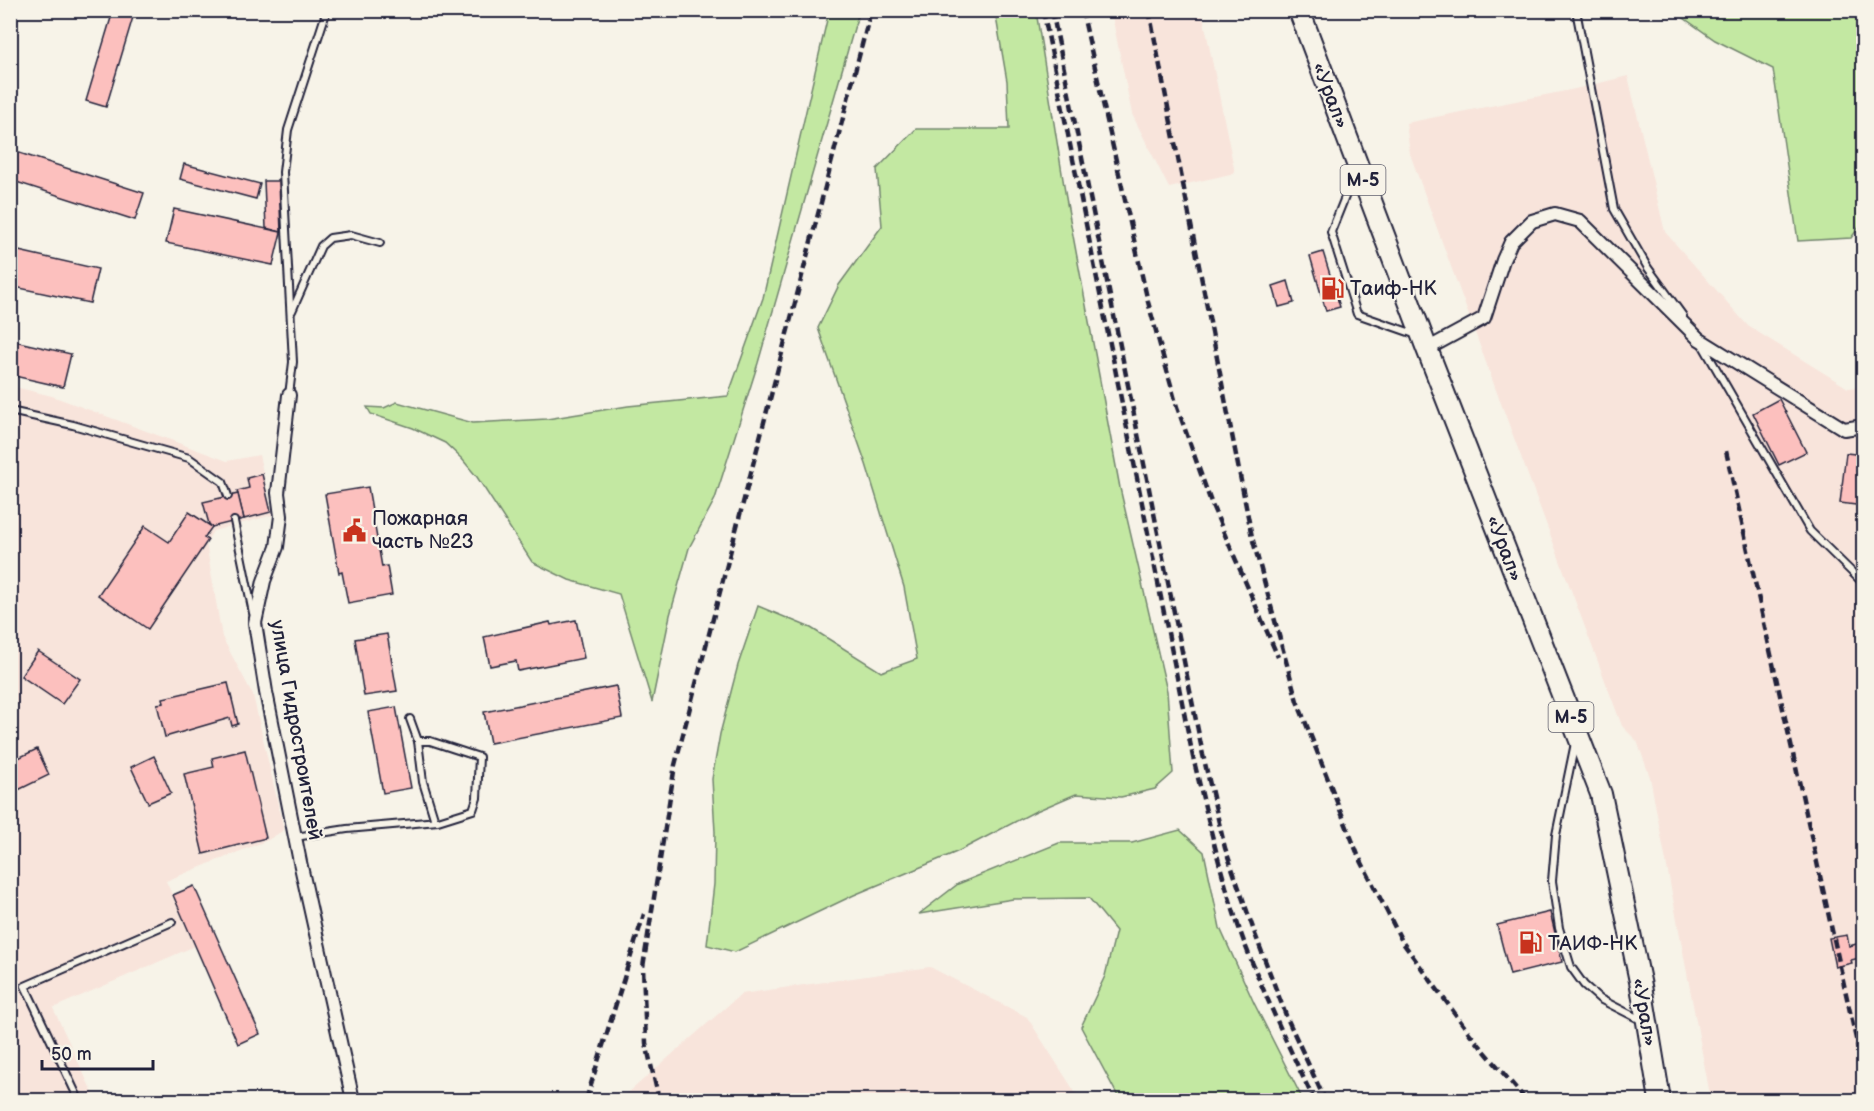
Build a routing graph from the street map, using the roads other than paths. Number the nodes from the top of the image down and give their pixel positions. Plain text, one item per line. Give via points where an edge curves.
1 (327, 10) edge
2 (1299, 10) edge
3 (1576, 10) edge
4 (1358, 165) junction
5 (380, 243) dead end
6 (291, 314) junction
7 (1699, 339) junction
8 (1425, 342) junction
9 (289, 395) joint
10 (10, 411) edge
11 (1863, 426) edge
12 (228, 496) dead end
13 (234, 521) dead end
14 (1863, 584) edge
15 (255, 623) junction
16 (410, 719) dead end
17 (1577, 734) junction
18 (418, 741) junction
19 (435, 821) junction
20 (295, 837) junction
21 (172, 922) dead end
22 (1648, 1023) junction
23 (79, 1101) edge
24 (353, 1101) edge
25 (1660, 1101) edge

1 - 6 lane, улица Гидростроителей via 288,130 283,172
2 - 4 highway, «Урал» / М-5
3 - 7 lane via 1614,209 1648,268
4 - 8 highway, «Урал» / М-5
4 - 8 lane via 1331,232 1357,314
5 - 6 lane via 351,235 330,238 321,246
6 - 9 lane, улица Гидростроителей via 293,362
7 - 8 street via 1580,221 1555,214 1532,221 1511,242 1484,318
7 - 11 street via 1844,429
7 - 14 lane via 1810,531
8 - 17 highway, «Урал» / М-5
9 - 15 street, улица Гидростроителей via 278,493 281,516 277,547 264,581
10 - 12 lane via 189,458 223,482
13 - 15 lane
15 - 20 street, улица Гидростроителей
16 - 18 lane
17 - 22 highway, «Урал» / М-5 via 1600,794
17 - 22 lane via 1555,846 1552,881 1559,928 1571,967 1584,985 1600,999
18 - 19 lane via 423,782
18 - 19 lane via 430,741 479,757 473,810
19 - 20 lane
20 - 24 street, улица Гидростроителей
21 - 23 lane via 25,986
22 - 25 highway, «Урал» / М-5

